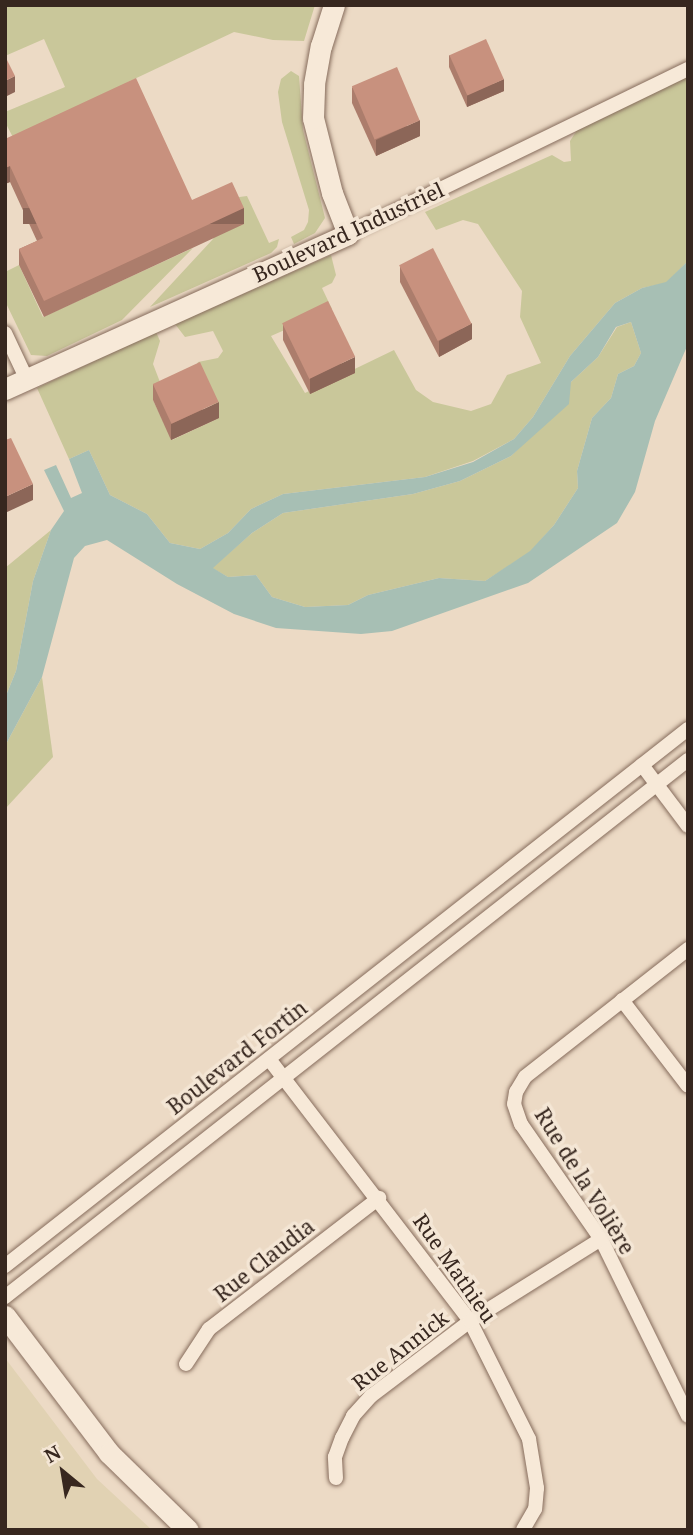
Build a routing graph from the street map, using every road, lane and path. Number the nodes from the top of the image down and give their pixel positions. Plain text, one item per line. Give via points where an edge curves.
1 (334, 5) edge
2 (688, 69) edge
3 (348, 234) junction
4 (5, 333) edge
5 (27, 380) junction
6 (5, 389) edge
7 (688, 729) edge
8 (688, 760) edge
9 (642, 765) junction
10 (656, 785) junction
11 (688, 826) edge
12 (503, 875) junction
13 (517, 894) junction
14 (688, 949) edge
15 (375, 976) junction
16 (389, 995) junction
17 (622, 1000) junction
18 (269, 1059) junction
19 (284, 1078) junction
20 (688, 1086) edge
21 (125, 1172) junction
22 (141, 1191) junction
23 (379, 1198) junction
24 (601, 1239) junction
25 (5, 1266) edge
26 (5, 1297) edge
27 (5, 1316) edge
28 (470, 1321) junction
29 (186, 1364) dead end
30 (688, 1416) edge
31 (336, 1478) dead end
32 (188, 1530) edge
33 (523, 1530) edge

1 - 3 street via 321,46 313,118
2 - 3 street, Boulevard Industriel
3 - 5 street, Boulevard Industriel
4 - 5 street
5 - 6 street, Boulevard Industriel
7 - 9 street, Boulevard Fortin
8 - 10 street
9 - 10 street
9 - 12 street, Boulevard Fortin
10 - 11 street
10 - 13 street
12 - 13 street
12 - 15 street, Boulevard Fortin
13 - 16 street
14 - 17 street, Rue de la Volière
15 - 16 street
15 - 18 street, Boulevard Fortin
16 - 19 street
17 - 20 street
17 - 24 street, Rue de la Volière via 525,1077 514,1104 521,1124
18 - 19 street, Rue Mathieu
18 - 21 street, Boulevard Fortin
19 - 22 street
19 - 23 street, Rue Mathieu
21 - 22 street
21 - 25 street, Boulevard Fortin
22 - 26 street
23 - 28 street, Rue Mathieu
23 - 29 street, Rue Claudia via 209,1329
24 - 28 street, Rue Annick
24 - 30 street, Rue de la Volière
27 - 32 street via 109,1453
28 - 31 street, Rue Annick via 371,1396 353,1416 335,1457
28 - 33 street, Rue Mathieu via 529,1440 537,1488 535,1509

